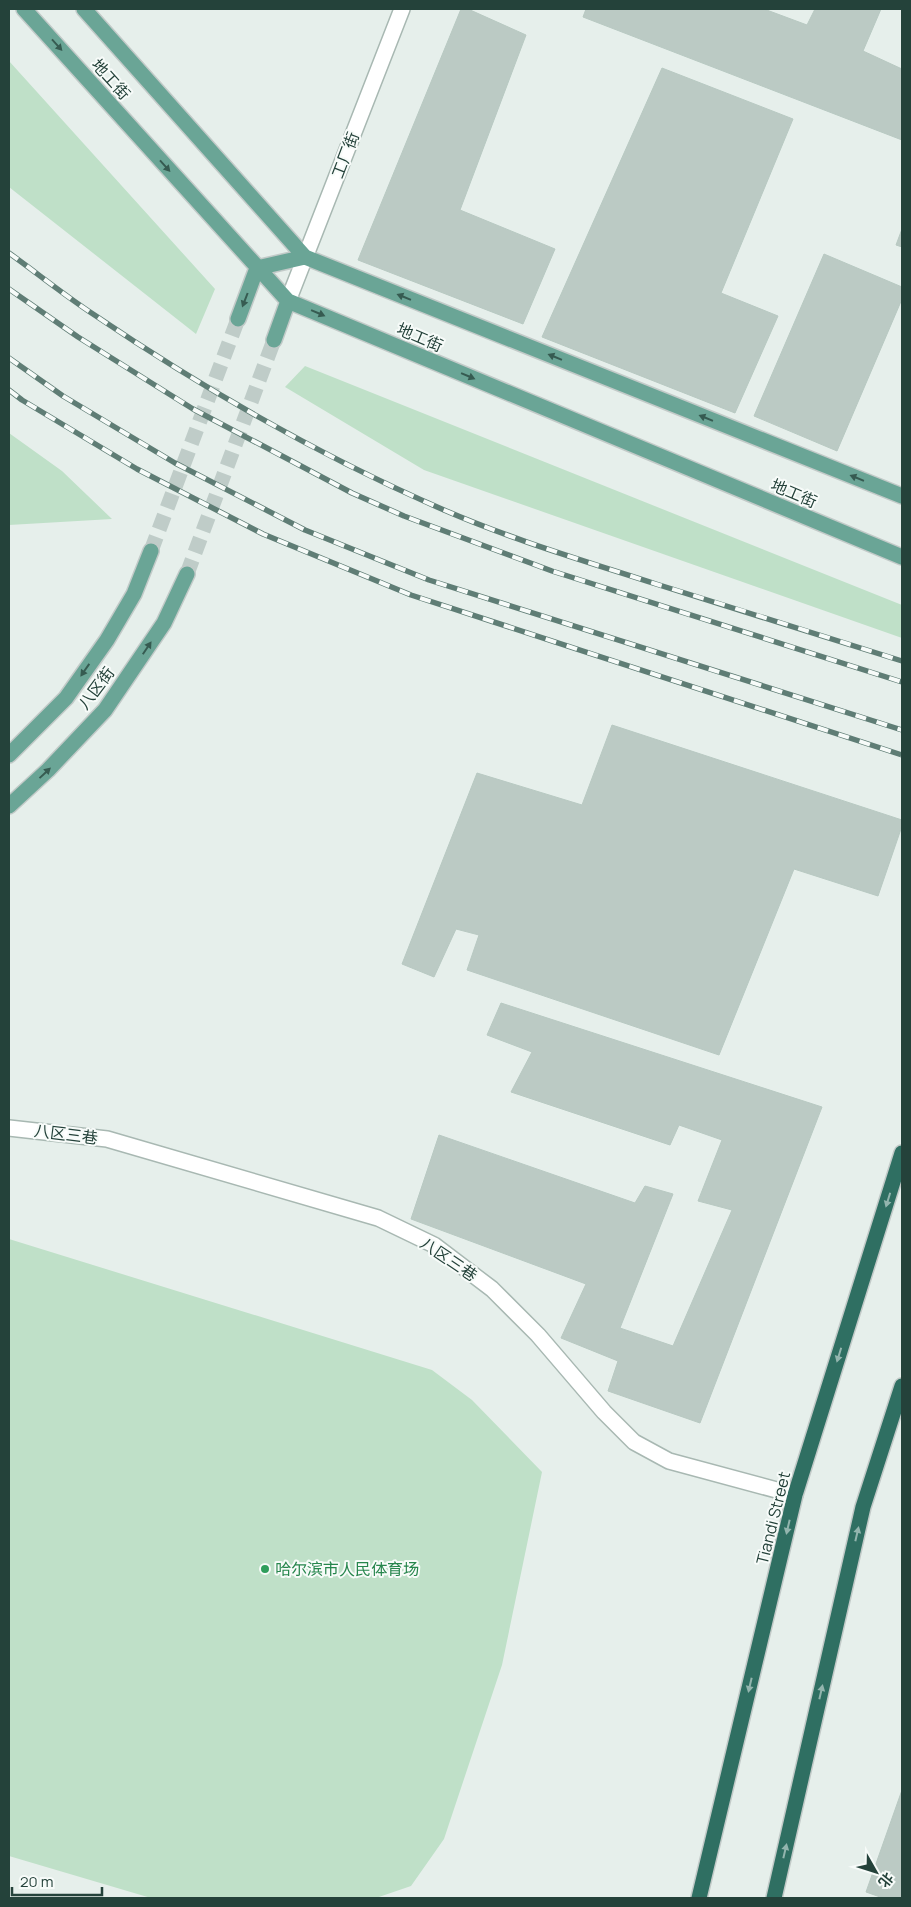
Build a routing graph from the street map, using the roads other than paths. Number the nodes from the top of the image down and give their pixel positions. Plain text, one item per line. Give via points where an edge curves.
1 (24, 9) edge
2 (84, 9) edge
3 (402, 9) edge
4 (305, 257) junction
5 (257, 268) junction
6 (288, 301) junction
7 (238, 319) tunnel mouth
8 (274, 340) tunnel mouth
9 (902, 496) edge
10 (151, 551) tunnel mouth
11 (902, 557) edge
12 (187, 574) tunnel mouth
13 (9, 755) edge
14 (9, 806) edge
15 (9, 1128) edge
16 (902, 1153) edge
17 (902, 1386) edge
18 (795, 1496) junction
19 (699, 1898) edge
20 (774, 1898) edge

1 -> 5 main road, 地工街
2 - 4 main road, 地工街
3 - 4 street, 工厂街
4 - 5 main road
4 - 6 street, 工厂街
9 -> 4 main road, 地工街
5 - 6 main road, 地工街
5 -> 7 main road
6 - 8 main road
6 -> 11 main road, 地工街
10 -> 13 main road, 八区街 via 134,594 107,640 66,698
14 -> 12 main road, 八区街 via 104,710 164,624
15 - 18 street, 八区三巷 via 107,1139 378,1218 434,1245 492,1289 634,1442 669,1462
16 -> 18 highway, Tiandi Street
20 -> 17 highway via 863,1508
18 -> 19 highway, Tiandi Street

